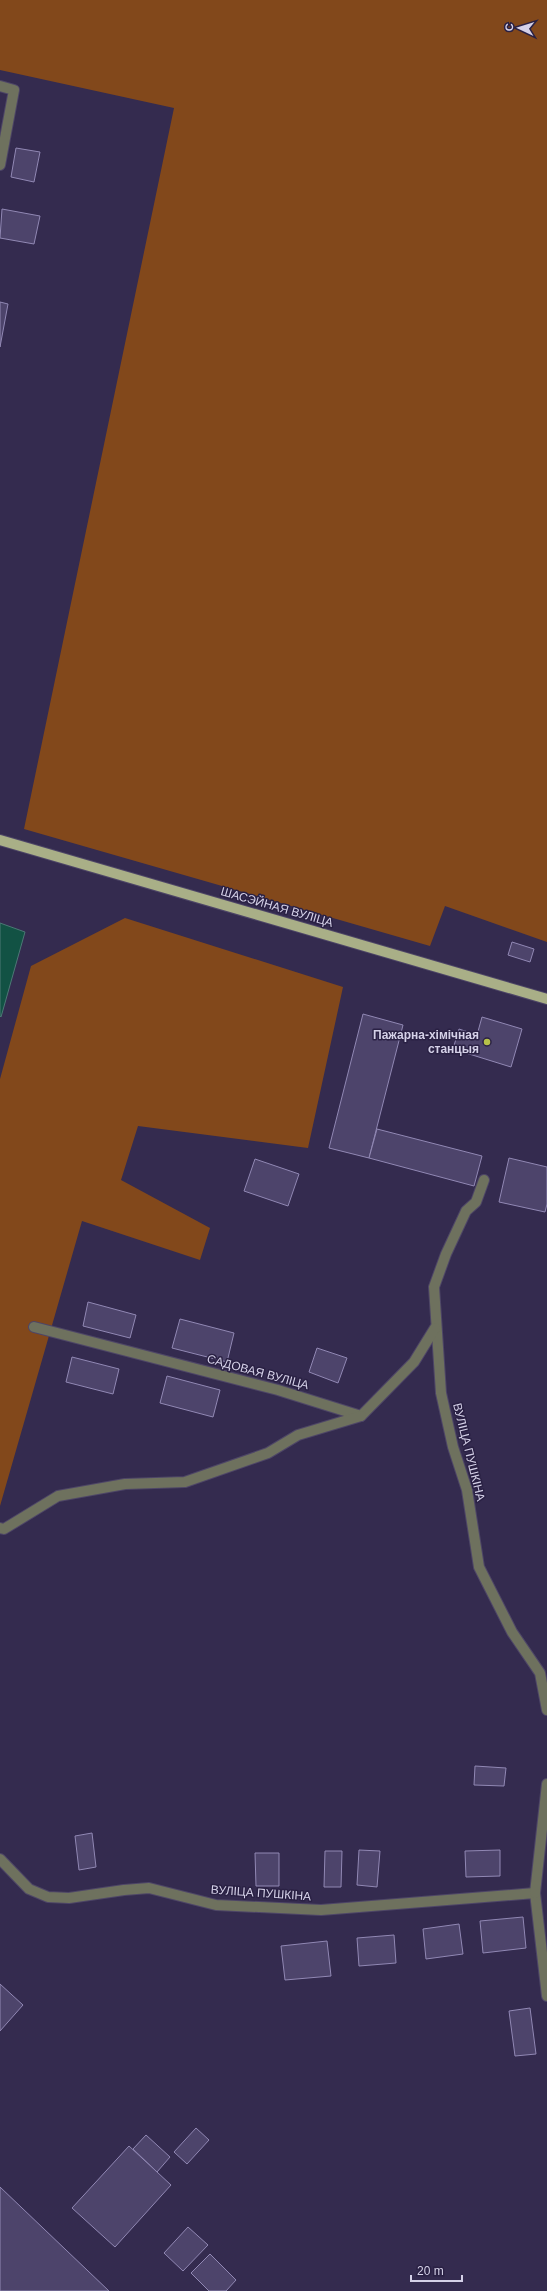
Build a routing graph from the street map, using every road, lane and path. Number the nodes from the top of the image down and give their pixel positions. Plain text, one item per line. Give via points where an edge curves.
1 (0, 86) edge
2 (0, 164) edge
3 (0, 840) edge
4 (547, 1000) edge
5 (484, 1180) dead end
6 (34, 1327) dead end
7 (435, 1328) junction
8 (361, 1416) junction
9 (2, 1528) edge
10 (547, 1710) edge
11 (547, 1784) edge
12 (0, 1860) edge
13 (535, 1893) junction
14 (547, 1996) edge

1 - 2 street via 14,90
3 - 4 main road, ШАСЭЙНАЯ ВУЛІЦА
5 - 7 street, ВУЛІЦА ПУШКІНА via 476,1202 466,1211 434,1287
6 - 8 street, САДОВАЯ ВУЛІЦА via 278,1390
7 - 8 street via 414,1362
7 - 10 street, ВУЛІЦА ПУШКІНА via 440,1360 441,1393 453,1447 467,1490 478,1567 512,1632 540,1673
8 - 9 street via 298,1435 268,1453 185,1482 124,1484 58,1496
11 - 13 street
12 - 13 street, ВУЛІЦА ПУШКІНА via 29,1890 48,1897 76,1898 149,1888 216,1905 321,1910
13 - 14 street

